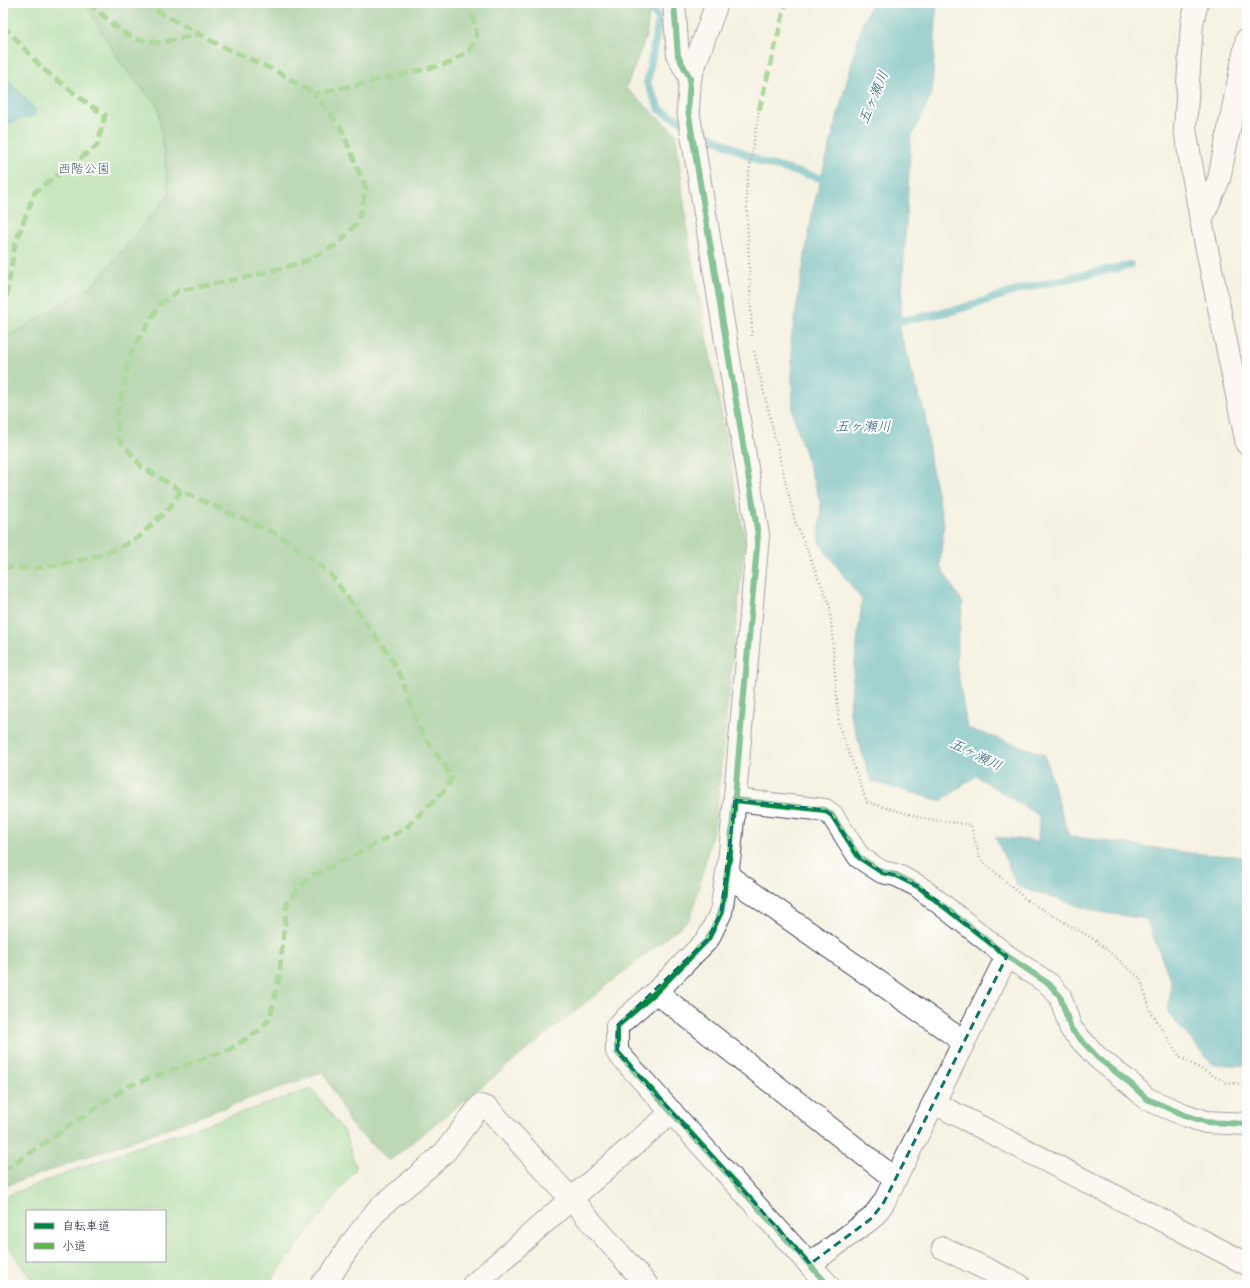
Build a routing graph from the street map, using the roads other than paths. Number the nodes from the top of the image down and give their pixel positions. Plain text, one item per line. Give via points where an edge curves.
1 (674, 3) edge
2 (718, 3) edge
3 (1197, 3) edge
4 (1247, 39) edge
5 (690, 78) junction
6 (1201, 220) junction
7 (1247, 444) edge
8 (735, 800) junction
9 (727, 875) junction
10 (1007, 956) junction
11 (656, 992) junction
12 (964, 1042) junction
13 (934, 1103) junction
14 (672, 1112) junction
15 (1247, 1124) edge
16 (895, 1180) junction
17 (571, 1198) junction
18 (943, 1248) dead end
19 (810, 1264) junction
20 (1247, 1264) edge
21 (321, 1285) edge
22 (473, 1285) edge
23 (647, 1285) edge
24 (828, 1285) edge
25 (1019, 1285) edge

1 - 5 street via 678,56
2 - 5 street
3 - 6 street via 1192,23 1185,129
4 - 6 street via 1219,179
5 - 8 street via 688,110 758,535
6 - 7 street
8 - 9 street
8 - 10 street via 825,810 832,815 859,857 882,872 896,875 918,886
9 - 11 street via 721,912 708,940
9 - 12 street
10 - 12 street
10 - 15 street via 1049,984 1060,996 1071,1029 1098,1058 1147,1099 1206,1122
11 - 14 street via 617,1026 617,1052
11 - 16 street
12 - 13 street
13 - 16 street
13 - 20 street
14 - 17 street
14 - 19 street
16 - 19 street via 872,1218
17 - 21 street via 489,1109 480,1106 444,1153 378,1208
17 - 22 street
17 - 23 street
18 - 25 street
19 - 24 street

